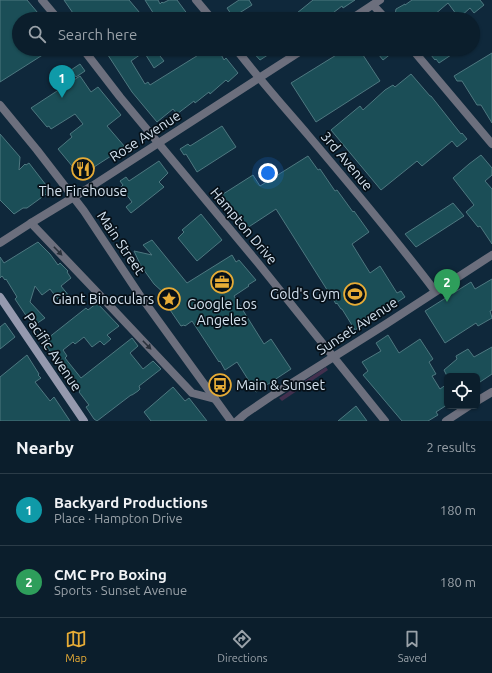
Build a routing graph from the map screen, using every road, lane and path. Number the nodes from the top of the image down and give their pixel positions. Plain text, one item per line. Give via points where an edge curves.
1 (42, 0) edge
2 (196, 0) edge
3 (374, 2) edge
4 (52, 12) edge
5 (206, 12) edge
6 (360, 12) edge
7 (381, 12) edge
8 (88, 56) edge
9 (241, 56) edge
10 (293, 56) edge
11 (418, 56) edge
12 (258, 78) junction
13 (0, 105) edge
14 (158, 143) junction
15 (492, 144) edge
16 (73, 197) junction
17 (31, 223) junction
18 (0, 243) edge
19 (492, 255) edge
20 (436, 291) junction
21 (0, 297) edge
22 (333, 357) junction
23 (492, 392) edge
24 (215, 399) junction
25 (480, 399) edge
26 (465, 409) edge
27 (84, 421) edge
28 (231, 421) edge
29 (238, 421) edge
30 (385, 421) edge
31 (446, 421) edge

1 - 4 street
2 - 5 street
3 - 6 street
3 - 7 street
8 - 14 street, Hampton Drive
9 - 12 street, 3rd Avenue
10 - 12 street, Rose Avenue
11 - 15 street
12 - 14 street, Rose Avenue
12 - 20 street, 3rd Avenue
13 - 16 street, Main Street
14 - 16 street, Rose Avenue
14 - 22 street, Hampton Drive
16 - 17 street, Rose Avenue
16 - 24 street, Main Street
17 - 18 street, Rose Avenue
17 -> 24 street via 192,393
19 - 20 street, Sunset Avenue
20 - 22 street, Sunset Avenue
21 - 27 main road, Pacific Avenue
22 - 29 street, Sunset Avenue
22 - 30 street, Hampton Drive
23 - 25 street
24 - 28 street, Main Street
26 - 31 street

